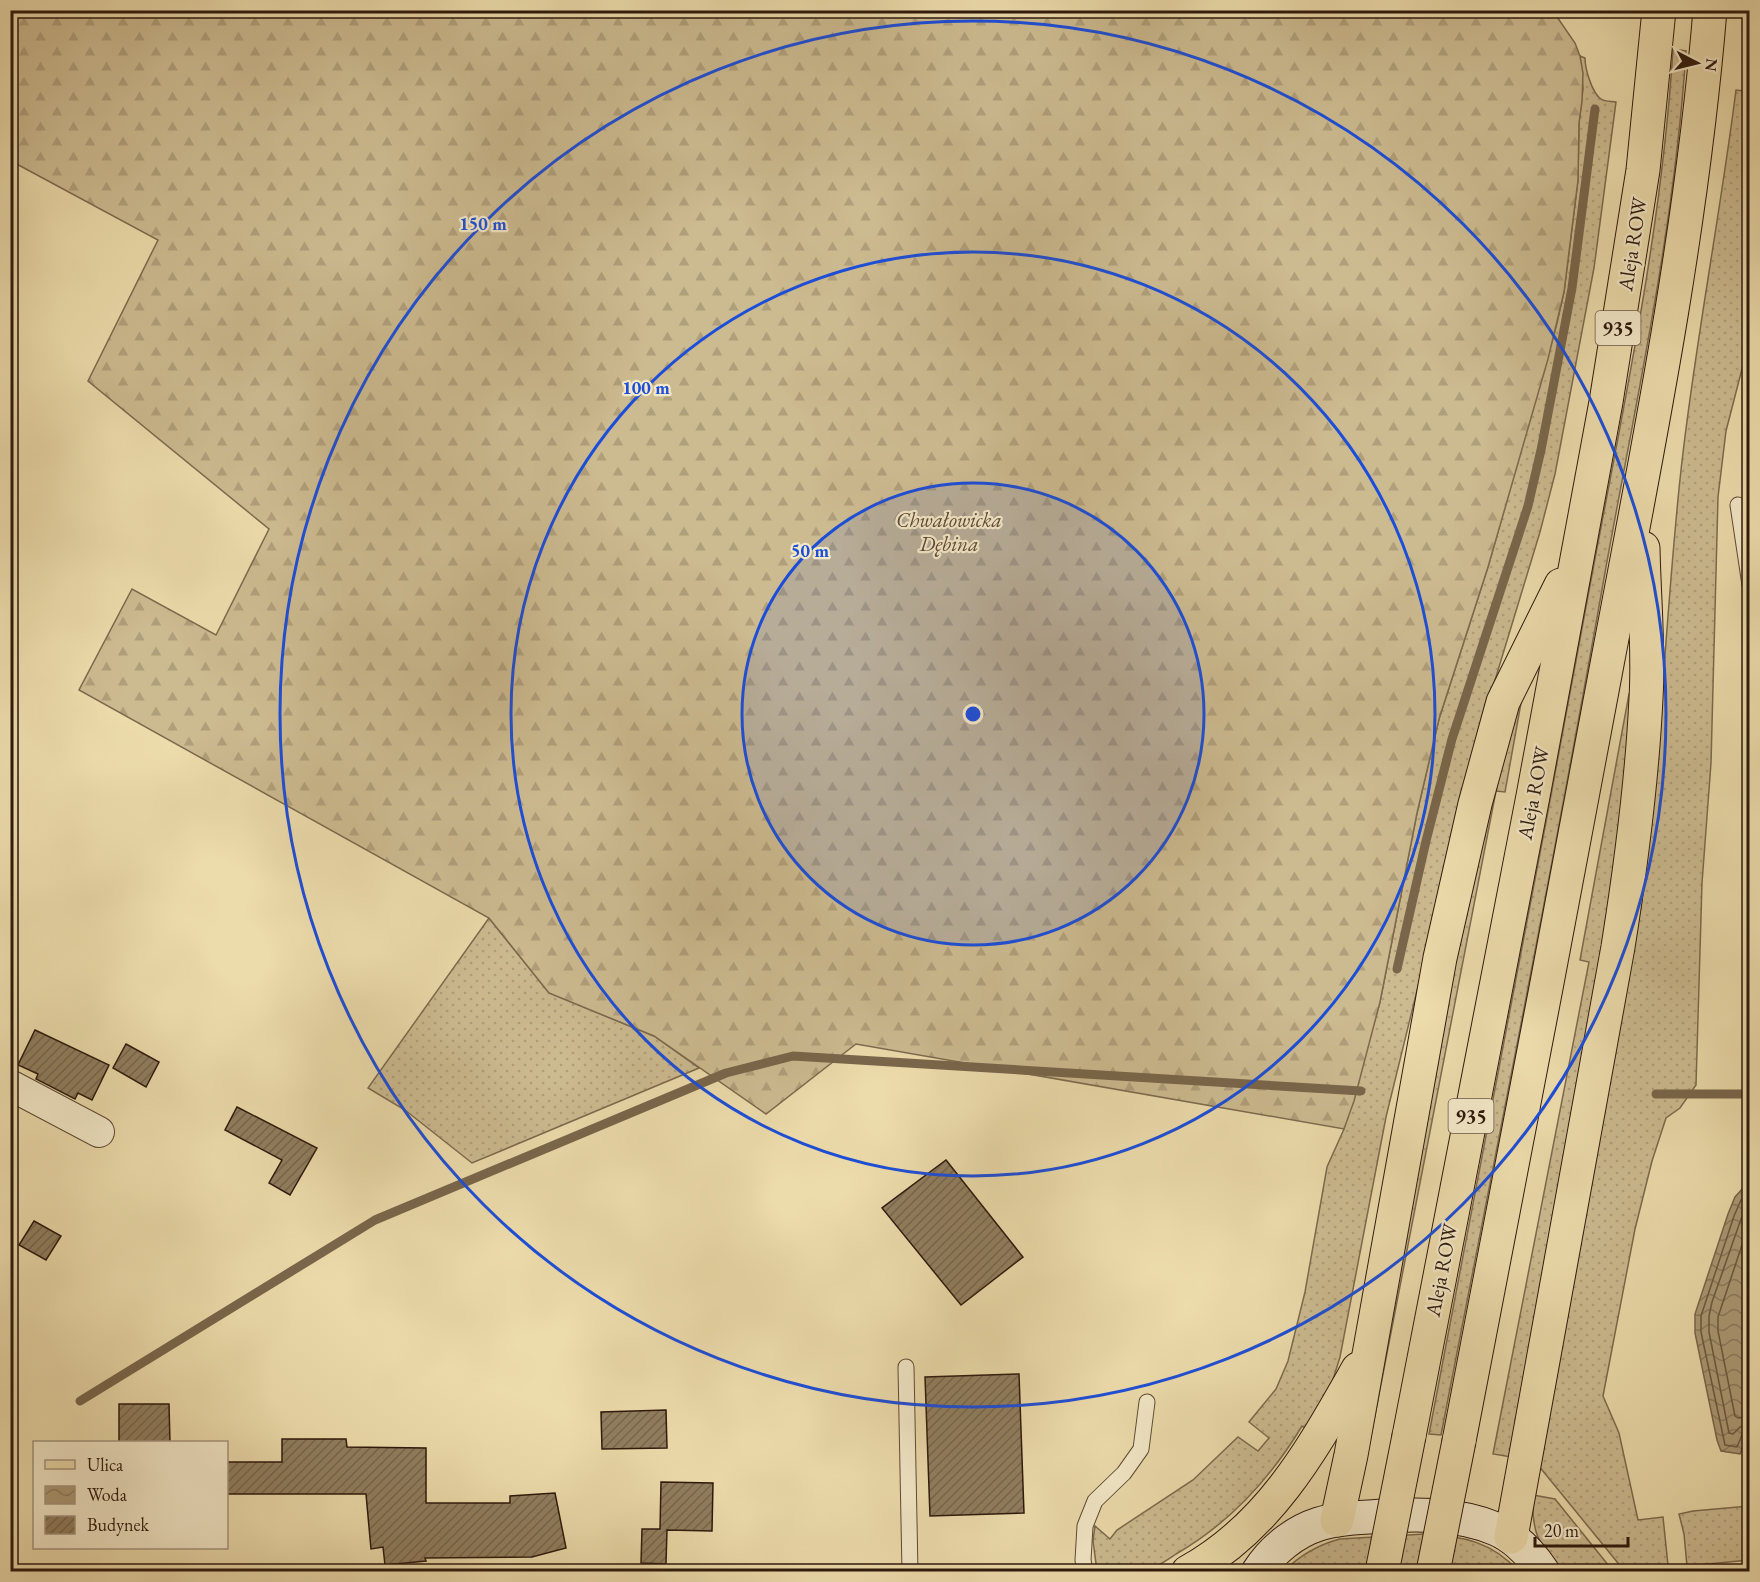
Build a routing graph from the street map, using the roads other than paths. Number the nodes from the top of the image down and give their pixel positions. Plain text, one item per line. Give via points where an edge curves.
1 (1659, 10) edge
2 (1710, 10) edge
3 (1642, 480) junction
4 (1738, 505) dead end
5 (1579, 549) junction
6 (1749, 585) edge
7 (10, 1085) edge
8 (99, 1132) dead end
9 (1370, 1350) junction
10 (906, 1367) dead end
11 (1147, 1402) dead end
12 (1337, 1520) junction
13 (1511, 1537) junction
14 (910, 1572) edge
15 (1085, 1572) edge
16 (1188, 1572) edge
17 (1258, 1572) edge
18 (1382, 1572) edge
19 (1433, 1572) edge
20 (1543, 1572) edge

1 - 5 main road, Aleja ROW / 935 via 1626,280
2 - 3 main road, 935 via 1675,288
3 - 13 main road via 1646,696 1629,878
3 - 19 main road, 935, bridge
4 - 6 lane
5 - 9 main road via 1503,702 1475,804 1440,958
5 - 18 main road, Aleja ROW / 935, bridge
7 - 8 street
9 - 12 main road
9 - 16 main road via 1292,1479 1250,1526
10 - 14 lane
11 - 15 lane via 1141,1449 1124,1473 1095,1501 1085,1526
12 - 13 main road via 1391,1515 1458,1518
12 - 17 main road via 1291,1538
13 - 20 main road

